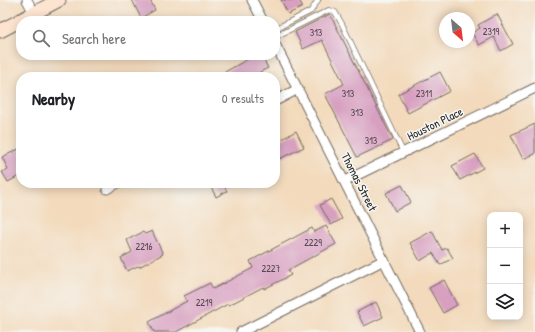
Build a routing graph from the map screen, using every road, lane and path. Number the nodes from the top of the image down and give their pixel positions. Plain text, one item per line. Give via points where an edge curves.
1 (27, 0) edge
2 (59, 0) edge
3 (252, 0) edge
4 (318, 0) edge
5 (34, 13) junction
6 (28, 16) edge
7 (260, 16) edge
8 (16, 23) edge
9 (280, 26) edge
10 (0, 31) edge
11 (280, 35) edge
12 (280, 54) edge
13 (535, 88) edge
14 (298, 89) junction
15 (280, 98) edge
16 (404, 153) junction
17 (345, 181) junction
18 (384, 260) junction
19 (241, 332) edge
20 (420, 332) edge

1 - 5 street
2 - 5 main road
3 - 7 street
4 - 9 lane via 310,11
5 - 6 main road
8 - 10 main road
11 - 16 lane via 330,10 334,12
12 - 14 street, Thomas Street
13 - 16 street, Houston Place
14 - 15 street
14 - 17 street, Thomas Street
16 - 17 street, Houston Place
17 - 18 street, Thomas Street
18 - 19 street
18 - 20 street, Thomas Street

